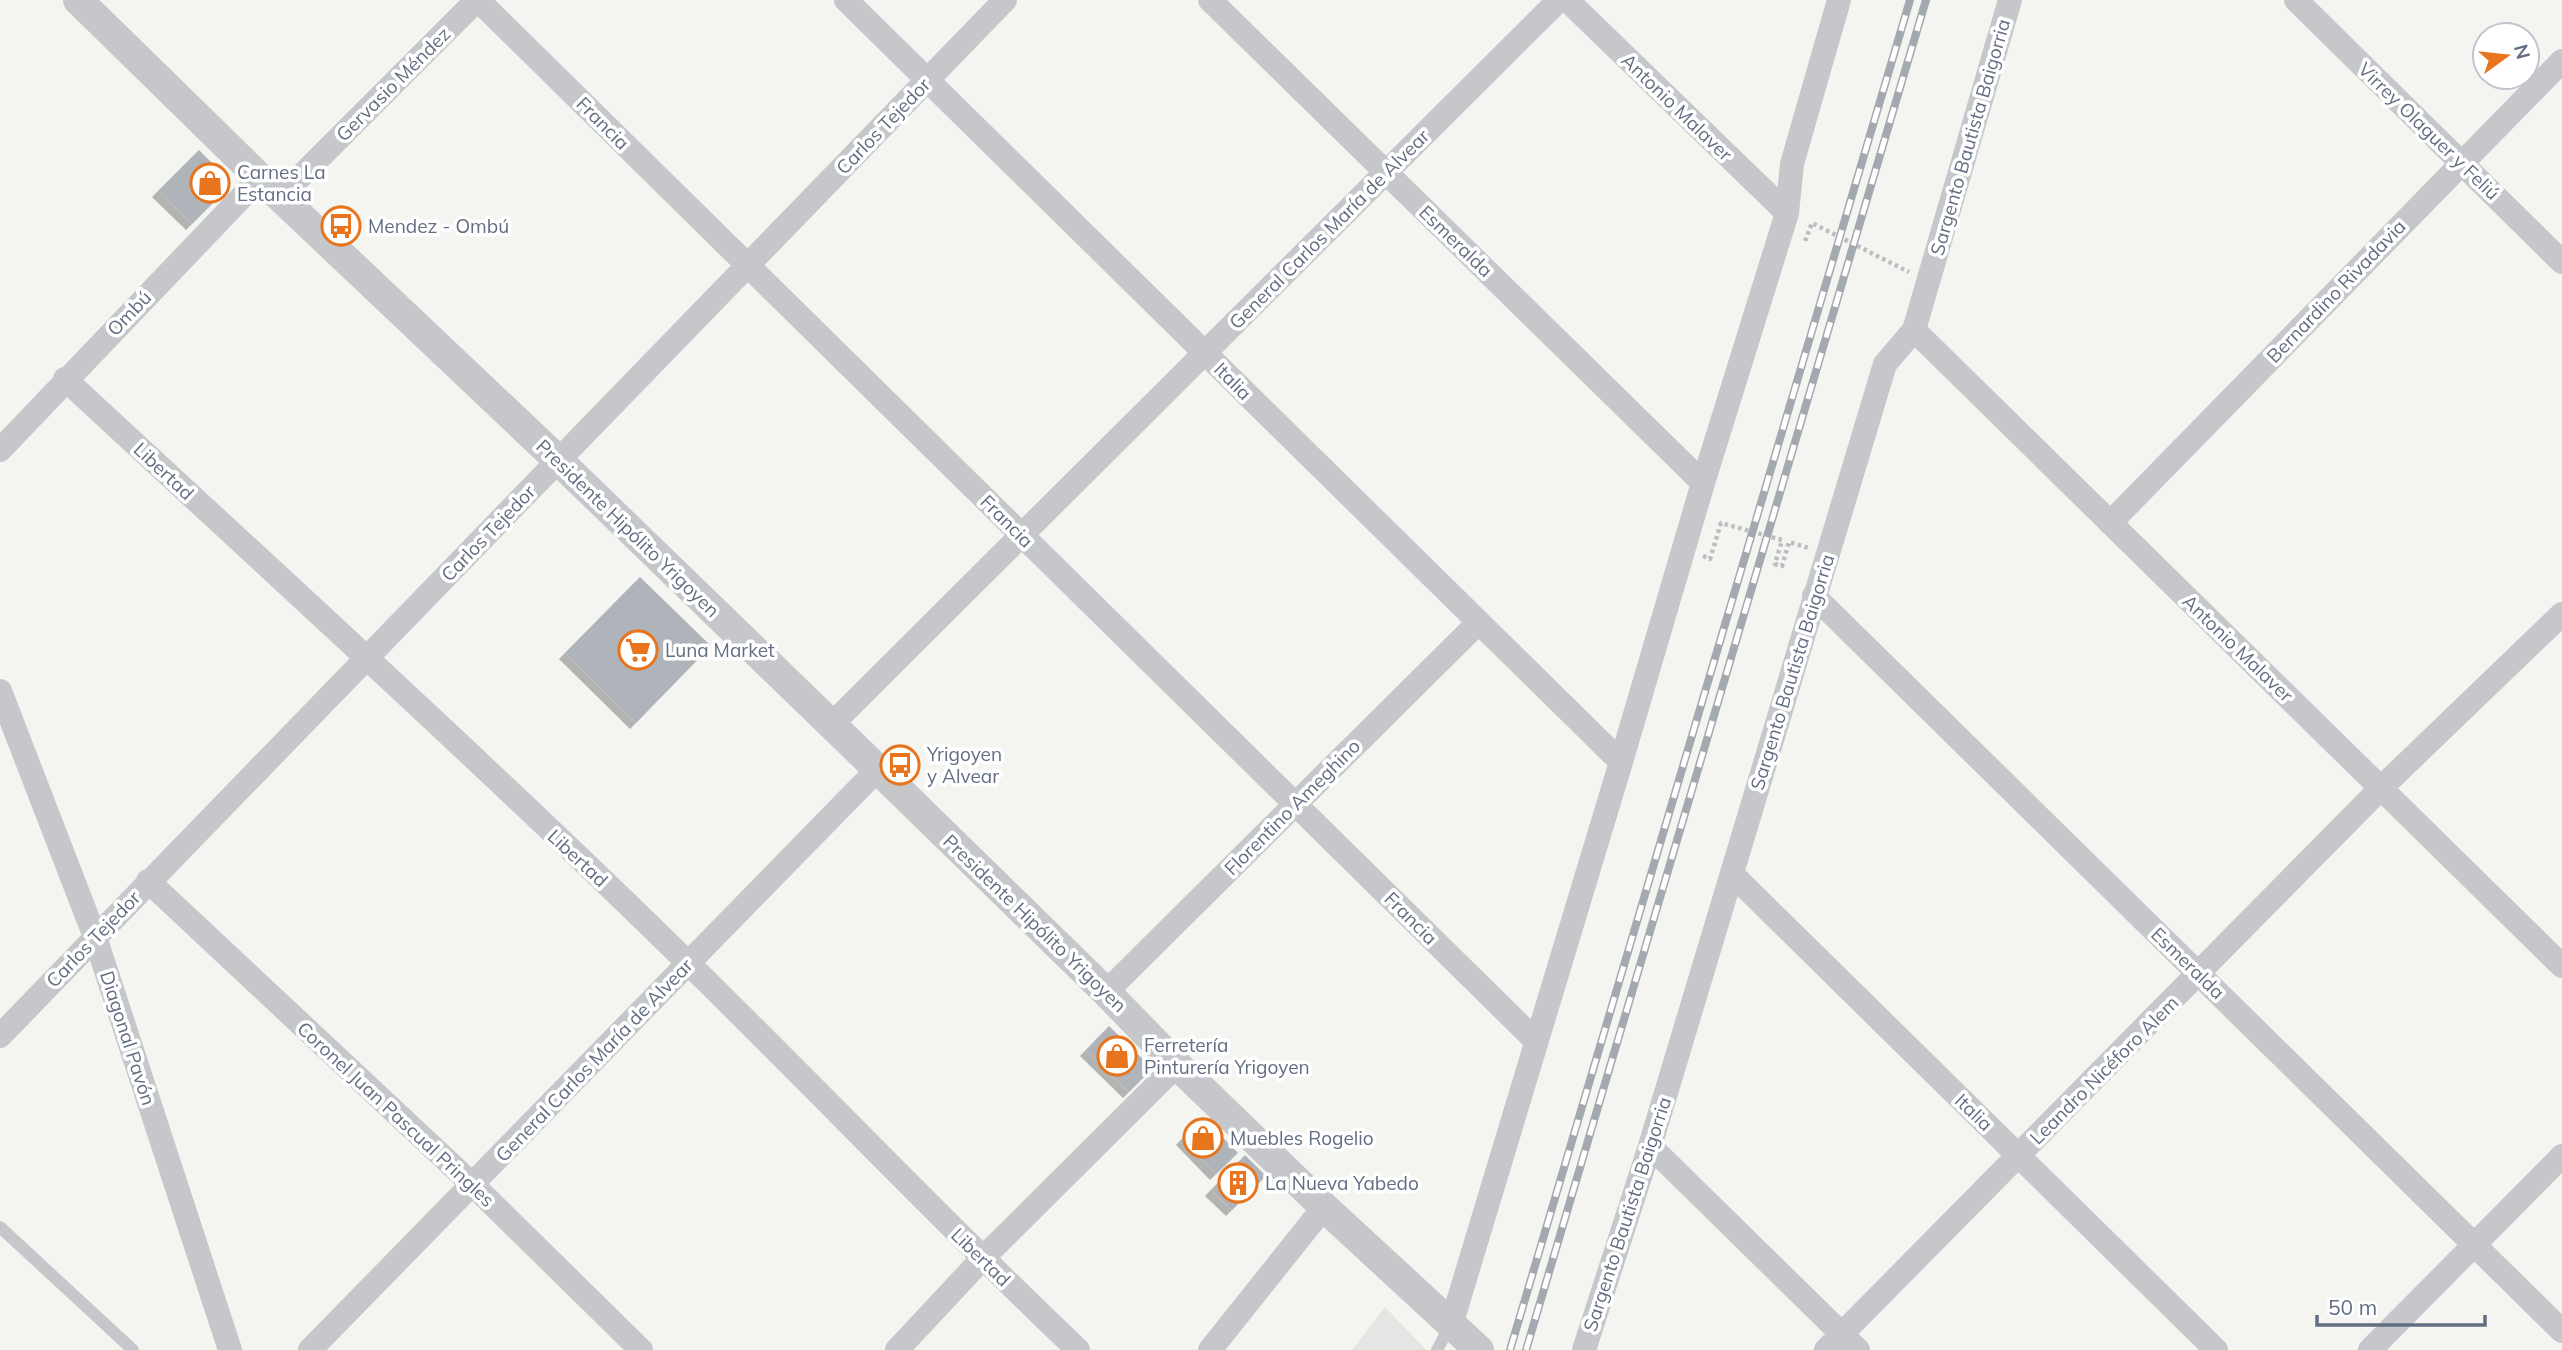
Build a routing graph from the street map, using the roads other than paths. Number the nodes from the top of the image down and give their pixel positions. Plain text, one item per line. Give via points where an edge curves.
1 (78, 0) edge
2 (478, 0) edge
3 (846, 0) edge
4 (1005, 0) edge
5 (1210, 0) edge
6 (1559, 0) edge
7 (1567, 0) edge
8 (1839, 0) edge
9 (2010, 0) edge
10 (2296, 0) edge
11 (2562, 61) edge
12 (927, 80) junction
13 (2461, 162) junction
14 (1386, 173) junction
15 (270, 187) junction
16 (1787, 214) junction
17 (2562, 262) edge
18 (748, 265) junction
19 (1914, 330) junction
20 (1205, 353) junction
21 (65, 379) junction
22 (0, 450) edge
23 (559, 461) junction
24 (1703, 483) junction
25 (2110, 523) junction
26 (1023, 536) junction
27 (1814, 596) junction
28 (2562, 614) edge
29 (1478, 623) junction
30 (366, 658) junction
31 (0, 691) edge
32 (831, 724) junction
33 (1621, 762) junction
34 (877, 770) junction
35 (2381, 788) junction
36 (1295, 804) junction
37 (1732, 874) junction
38 (148, 881) junction
39 (95, 937) junction
40 (688, 963) junction
41 (2562, 966) edge
42 (2198, 974) junction
43 (1106, 992) junction
44 (0, 1036) edge
45 (1536, 1041) junction
46 (1177, 1065) junction
47 (1650, 1146) junction
48 (2019, 1156) junction
49 (2562, 1156) edge
50 (473, 1185) junction
51 (1324, 1207) junction
52 (0, 1227) edge
53 (2476, 1246) junction
54 (982, 1259) junction
55 (2562, 1331) edge
56 (1444, 1337) edge
57 (1842, 1345) edge
58 (133, 1350) edge
59 (230, 1350) edge
60 (310, 1350) edge
61 (641, 1350) edge
62 (897, 1350) edge
63 (1078, 1350) edge
64 (1210, 1350) edge
65 (1479, 1350) edge
66 (1584, 1350) edge
67 (2216, 1350) edge
68 (2370, 1350) edge

1 - 15 street, Presidente Hipólito Yrigoyen
2 - 15 street, Gervasio Méndez
2 - 18 street, Francia
3 - 12 street, Italia
4 - 12 street, Carlos Tejedor
5 - 14 street, Esmeralda
6 - 14 street, General Carlos María de Alvear
7 - 16 street, Antonio Malaver
8 - 16 street via 1792,164
9 - 19 street, Sargento Bautista Baigorria
10 - 13 street, Virrey Olaguer y Feliú
11 - 13 street, Bernardino Rivadavia
12 - 18 street, Carlos Tejedor
12 - 20 street, Italia
13 - 17 street, Virrey Olaguer y Feliú
13 - 25 street, Bernardino Rivadavia
14 - 20 street, General Carlos María de Alvear
14 - 24 street, Esmeralda
15 - 21 street, Ombú
15 - 23 street, Presidente Hipólito Yrigoyen
16 - 24 street
18 - 23 street, Carlos Tejedor
18 - 26 street, Francia
19 - 25 street, Antonio Malaver
19 - 27 street, Sargento Bautista Baigorria via 1885,364
20 - 26 street, General Carlos María de Alvear
20 - 29 street, Italia
21 - 22 street, Ombú
21 - 30 street, Libertad
23 - 30 street, Carlos Tejedor
23 - 32 street, Presidente Hipólito Yrigoyen
24 - 33 street
25 - 35 street, Antonio Malaver
26 - 32 street, General Carlos María de Alvear
26 - 36 street, Francia
27 - 37 street, Sargento Bautista Baigorria
27 - 42 street, Esmeralda
28 - 35 street, Leandro Nicéforo Alem
29 - 33 street, Italia
29 - 36 street, Florentino Ameghino
30 - 38 street, Carlos Tejedor
30 - 40 street, Libertad
31 - 39 street, Diagonal Pavón
32 - 34 street, Presidente Hipólito Yrigoyen
33 - 45 street
34 - 40 street, General Carlos María de Alvear
34 - 43 street, Presidente Hipólito Yrigoyen
35 - 41 street, Antonio Malaver
35 - 42 street, Leandro Nicéforo Alem
36 - 43 street, Florentino Ameghino
36 - 45 street, Francia
37 - 47 street, Sargento Bautista Baigorria
37 - 48 street, Italia
38 - 39 street, Carlos Tejedor
38 - 50 street, Coronel Juan Pascual Pringles
39 - 44 street, Carlos Tejedor
39 - 59 street, Diagonal Pavón
40 - 50 street, General Carlos María de Alvear
40 - 54 street, Libertad
42 - 48 street, Leandro Nicéforo Alem
42 - 53 street, Esmeralda
43 - 46 street, Presidente Hipólito Yrigoyen
45 - 56 street
46 - 51 street, Presidente Hipólito Yrigoyen
46 - 54 street
47 - 57 street
47 - 66 street, Sargento Bautista Baigorria
48 - 57 street, Leandro Nicéforo Alem
48 - 67 street, Italia
49 - 53 street
50 - 60 street, General Carlos María de Alvear
50 - 61 street, Coronel Juan Pascual Pringles
51 - 56 street, Presidente Hipólito Yrigoyen
51 - 64 street
52 - 58 lane
53 - 55 street, Esmeralda
53 - 68 street
54 - 62 street
54 - 63 street, Libertad
56 - 65 street, Presidente Hipólito Yrigoyen

